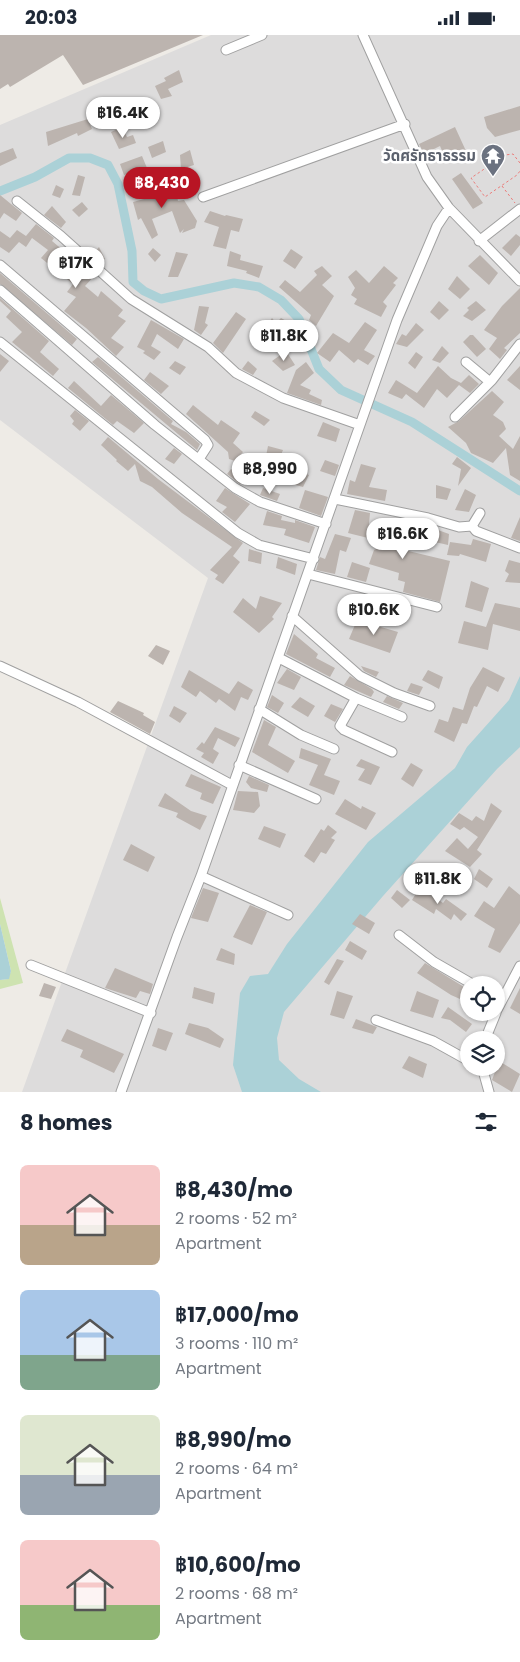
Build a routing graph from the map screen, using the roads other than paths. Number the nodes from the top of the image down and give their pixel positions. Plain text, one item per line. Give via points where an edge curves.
1 (262, 35) edge
2 (363, 35) edge
3 (226, 50) dead end
4 (405, 124) junction
5 (204, 197) dead end
6 (17, 201) dead end
7 (449, 208) junction
8 (520, 209) edge
9 (479, 241) junction
10 (0, 265) edge
11 (520, 281) edge
12 (0, 290) edge
13 (0, 342) edge
14 (520, 344) edge
15 (466, 362) dead end
16 (490, 382) junction
17 (455, 417) dead end
18 (360, 424) junction
19 (199, 459) junction
20 (335, 499) junction
21 (480, 513) dead end
22 (326, 524) junction
23 (472, 526) junction
24 (520, 548) edge
25 (314, 559) junction
26 (308, 574) junction
27 (437, 607) dead end
28 (292, 616) junction
29 (278, 658) junction
30 (0, 666) edge
31 (356, 698) junction
32 (430, 706) dead end
33 (259, 709) junction
34 (402, 717) dead end
35 (334, 749) dead end
36 (392, 752) dead end
37 (240, 765) junction
38 (232, 785) junction
39 (316, 799) dead end
40 (201, 876) junction
41 (288, 915) dead end
42 (398, 935) dead end
43 (32, 965) dead end
44 (520, 965) edge
45 (460, 977) edge
46 (505, 989) edge
47 (150, 1013) junction
48 (376, 1020) dead end
49 (460, 1056) edge
50 (484, 1076) edge
51 (121, 1092) edge
52 (489, 1092) edge

1 - 3 street
2 - 4 street
4 - 5 street
4 - 7 street via 427,177
6 - 18 street via 131,299 192,335 236,373 283,398
7 - 9 street
7 - 18 street via 437,226 397,320
8 - 9 street
9 - 11 street
10 - 19 street via 205,440 208,445
12 - 19 street via 155,425
13 - 25 street via 238,533 259,545
14 - 16 street
15 - 16 street
16 - 17 street
18 - 20 street
19 - 22 street via 260,503
20 - 22 street
20 - 23 street via 460,527
21 - 23 street
22 - 25 street
23 - 24 street via 476,531
25 - 26 street
26 - 27 street
26 - 28 street
28 - 29 street
28 - 32 street via 360,676
29 - 31 street
29 - 33 street
30 - 38 street via 78,702
31 - 34 street
31 - 36 street via 340,726
33 - 35 street via 301,735
33 - 37 street
37 - 38 street
37 - 39 street
38 - 40 street
40 - 41 street
40 - 47 street
42 - 45 street
43 - 47 street
44 - 46 street
47 - 51 street
48 - 49 street via 433,1041
50 - 52 street

